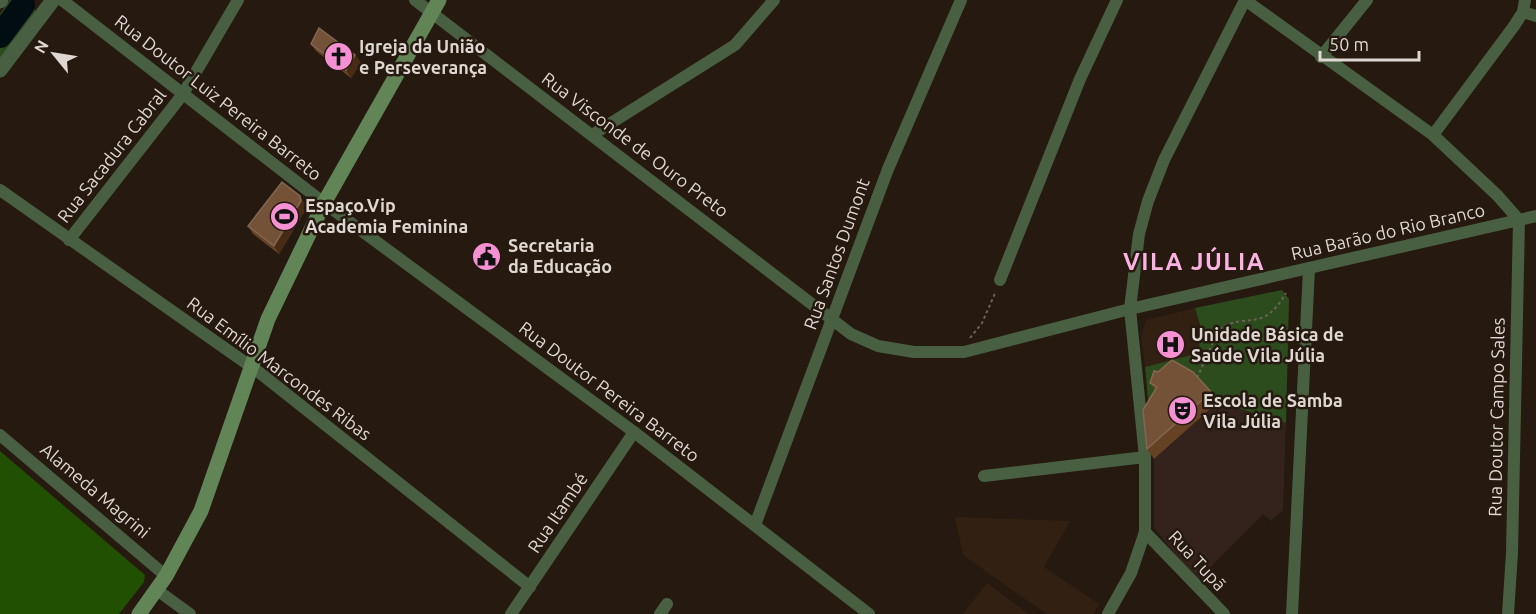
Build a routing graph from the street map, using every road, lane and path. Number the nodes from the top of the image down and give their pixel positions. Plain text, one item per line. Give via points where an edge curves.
1 (53, 0) edge
2 (62, 0) edge
3 (238, 0) edge
4 (415, 0) edge
5 (774, 0) edge
6 (961, 0) edge
7 (1117, 0) edge
8 (1245, 0) edge
9 (1367, 0) edge
10 (434, 6) edge
11 (1524, 6) edge
12 (1536, 16) edge
13 (1321, 57) junction
14 (0, 70) edge
15 (183, 94) junction
16 (592, 135) junction
17 (1433, 135) junction
18 (0, 190) edge
19 (324, 202) junction
20 (1536, 216) edge
21 (1519, 220) junction
22 (69, 240) junction
23 (1309, 268) junction
24 (1000, 280) joint
25 (1286, 293) dead end
26 (1130, 309) junction
27 (832, 319) junction
28 (964, 352) junction
29 (250, 367) junction
30 (1197, 379) edge
31 (634, 432) junction
32 (0, 435) edge
33 (1145, 457) junction
34 (984, 476) dead end
35 (755, 525) junction
36 (1145, 532) junction
37 (166, 576) junction
38 (530, 587) junction
39 (157, 590) junction
40 (139, 614) edge
41 (190, 614) edge
42 (511, 614) edge
43 (868, 614) edge
44 (1108, 614) edge
45 (1224, 614) edge
46 (1292, 614) edge
47 (1508, 614) edge

1 - 14 street
2 - 15 street, Rua Doutor Luiz Pereira Barreto
3 - 15 street, Rua Sacadura Cabral
4 - 10 street, Rua Visconde de Ouro Preto
5 - 16 street via 735,45
6 - 27 street, Rua Santos Dumont via 888,169
7 - 24 street via 1080,79
8 - 13 street
8 - 26 street via 1164,160 1148,201 1139,234
9 - 13 street
10 - 16 street, Rua Visconde de Ouro Preto
10 - 19 main road
11 - 12 street
11 - 17 street
13 - 17 street
15 - 19 street, Rua Doutor Luiz Pereira Barreto
15 - 22 street, Rua Sacadura Cabral
16 - 27 street, Rua Visconde de Ouro Preto
17 - 21 street
18 - 22 street, Rua Emílio Marcondes Ribas
19 - 29 main road via 268,319
19 - 31 street, Rua Doutor Pereira Barreto
20 - 21 street, Rua Barão do Rio Branco
21 - 23 street, Rua Barão do Rio Branco
21 - 47 street, Rua Doutor Campo Sales
22 - 29 street, Rua Emílio Marcondes Ribas
23 - 26 street, Rua Barão do Rio Branco
23 - 46 street
24 - 28 path via 982,323
25 - 30 path via 1277,308 1262,320 1219,329
26 - 28 street, Rua Barão do Rio Branco
26 - 33 street
27 - 28 street, Rua Barão do Rio Branco via 851,334 879,346 914,352
27 - 35 street, Rua Santos Dumont
29 - 37 main road via 201,511
29 - 38 street, Rua Emílio Marcondes Ribas
31 - 35 street, Rua Doutor Pereira Barreto
31 - 38 street, Rua Itambé
32 - 37 street, Alameda Magrini
33 - 34 street
33 - 36 street
35 - 43 street, Rua Doutor Pereira Barreto
36 - 44 street via 1131,573
36 - 45 street, Rua Tupã
37 - 39 main road
38 - 42 street, Rua Itambé
39 - 40 main road
39 - 41 street

